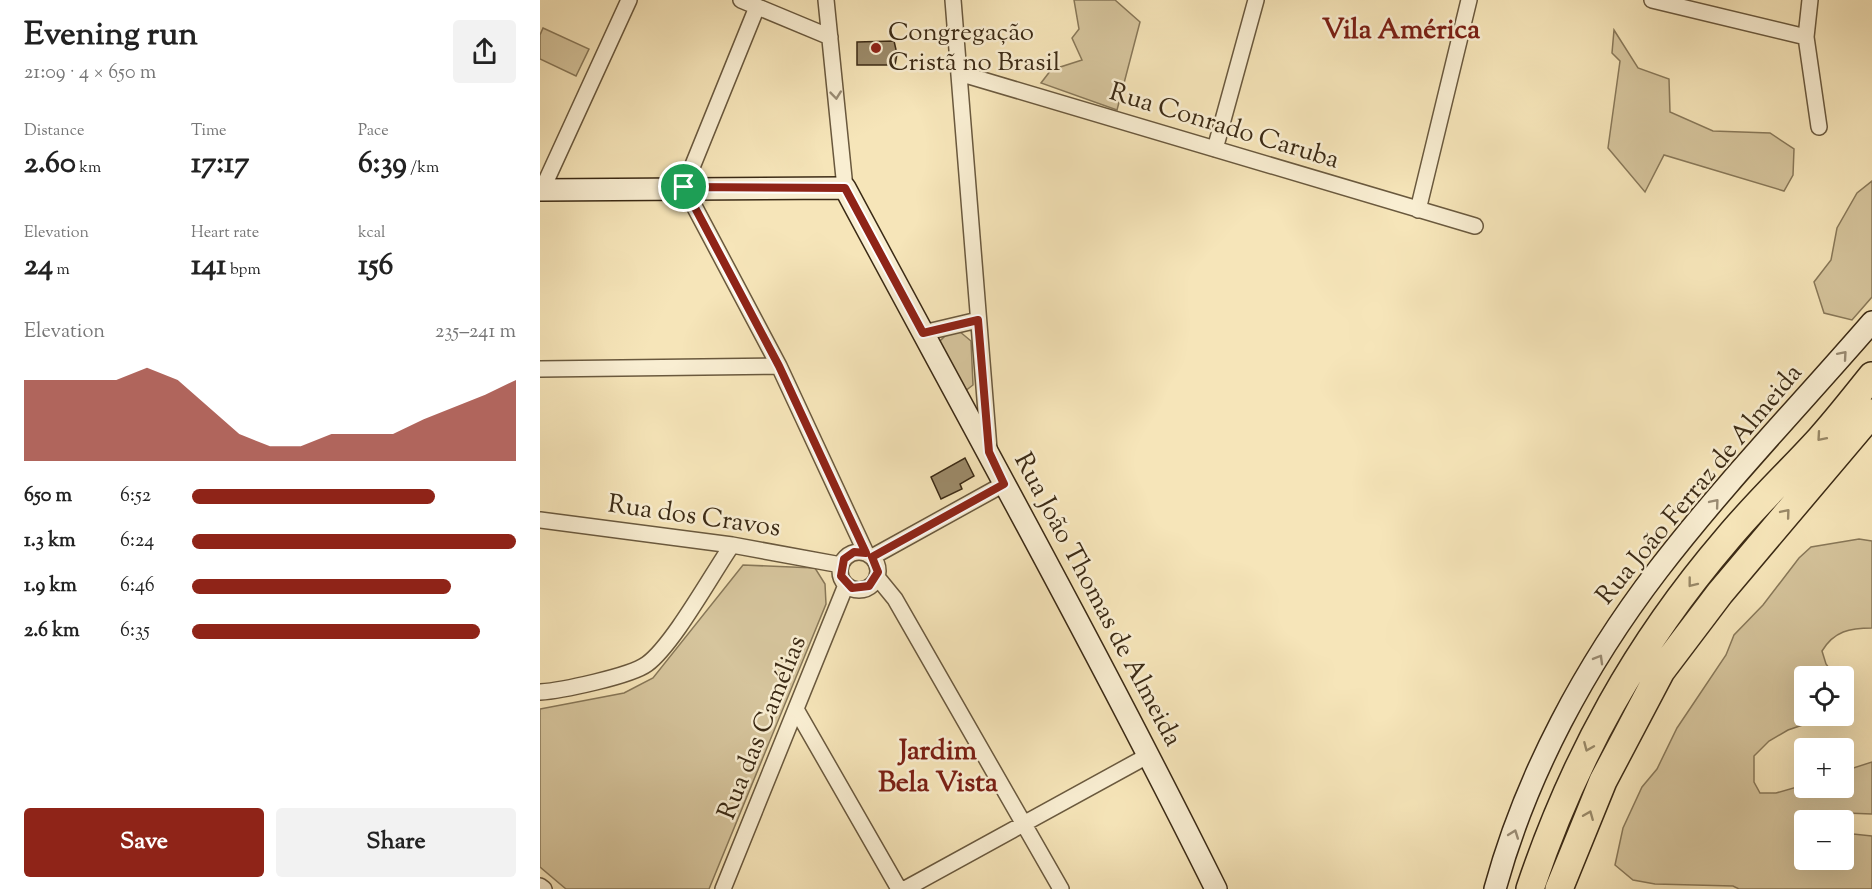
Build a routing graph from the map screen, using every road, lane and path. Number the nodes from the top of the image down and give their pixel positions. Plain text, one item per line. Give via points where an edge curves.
1 (629, 0) edge
2 (741, 0) edge
3 (826, 0) edge
4 (953, 0) edge
5 (1256, 0) edge
6 (1469, 0) edge
7 (1652, 0) edge
8 (1810, 0) edge
9 (757, 7) junction
10 (830, 37) junction
11 (1806, 37) junction
12 (959, 73) junction
13 (1819, 127) dead end
14 (1215, 149) junction
15 (543, 180) edge
16 (684, 187) junction
17 (845, 188) junction
18 (1418, 210) junction
19 (1475, 226) dead end
20 (978, 320) junction
21 (1872, 322) edge
22 (923, 333) junction
23 (779, 366) junction
24 (540, 369) edge
25 (1872, 376) edge
26 (1872, 413) edge
27 (989, 452) junction
28 (1004, 484) junction
29 (540, 520) edge
30 (732, 544) junction
31 (869, 555) junction
32 (841, 565) junction
33 (877, 577) junction
34 (846, 585) junction
35 (540, 692) edge
36 (797, 711) junction
37 (1149, 755) junction
38 (1024, 824) junction
39 (540, 885) edge
40 (544, 889) edge
41 (723, 889) edge
42 (899, 889) edge
43 (905, 889) edge
44 (1061, 889) edge
45 (1216, 889) edge
46 (1495, 889) edge
47 (1530, 889) edge
48 (1559, 889) edge

1 - 15 street
2 - 9 street
3 - 10 street
4 - 12 street, Rua João Thomas de Almeida
5 - 14 street
6 - 18 street
7 - 11 street
8 - 11 street
9 - 10 street
9 - 16 street
10 -> 17 street
11 - 13 street
12 - 14 street, Rua Conrado Caruba
12 - 20 street, Rua João Thomas de Almeida
14 - 18 street, Rua Conrado Caruba
15 - 16 street
16 - 17 street
16 - 23 street
17 - 22 street
18 - 19 street, Rua Conrado Caruba
20 - 22 street
20 - 27 street, Rua João Thomas de Almeida
46 -> 21 street, Rua João Ferraz de Almeida via 1522,808 1546,754 1615,630 1658,570
22 - 27 street
23 - 24 street
23 - 31 street
25 -> 47 highway via 1821,438 1727,538 1658,628 1595,730
48 -> 26 highway via 1603,781 1661,671 1720,593
27 - 28 street, Rua João Thomas de Almeida
28 - 31 street
28 - 37 street, Rua João Thomas de Almeida
29 - 30 street, Rua dos Cravos
30 - 32 street, Rua dos Cravos
30 - 35 street via 661,650 646,665 627,673
31 - 32 street via 848,555
31 - 33 street via 877,566
32 - 34 street
33 - 34 street via 864,589
33 - 38 street via 896,599
34 - 36 street, Rua das Camélias
36 - 41 street, Rua das Camélias
36 - 42 street
37 - 38 street
37 - 45 street, Rua João Thomas de Almeida
38 - 43 street
38 - 44 street
39 - 40 street

